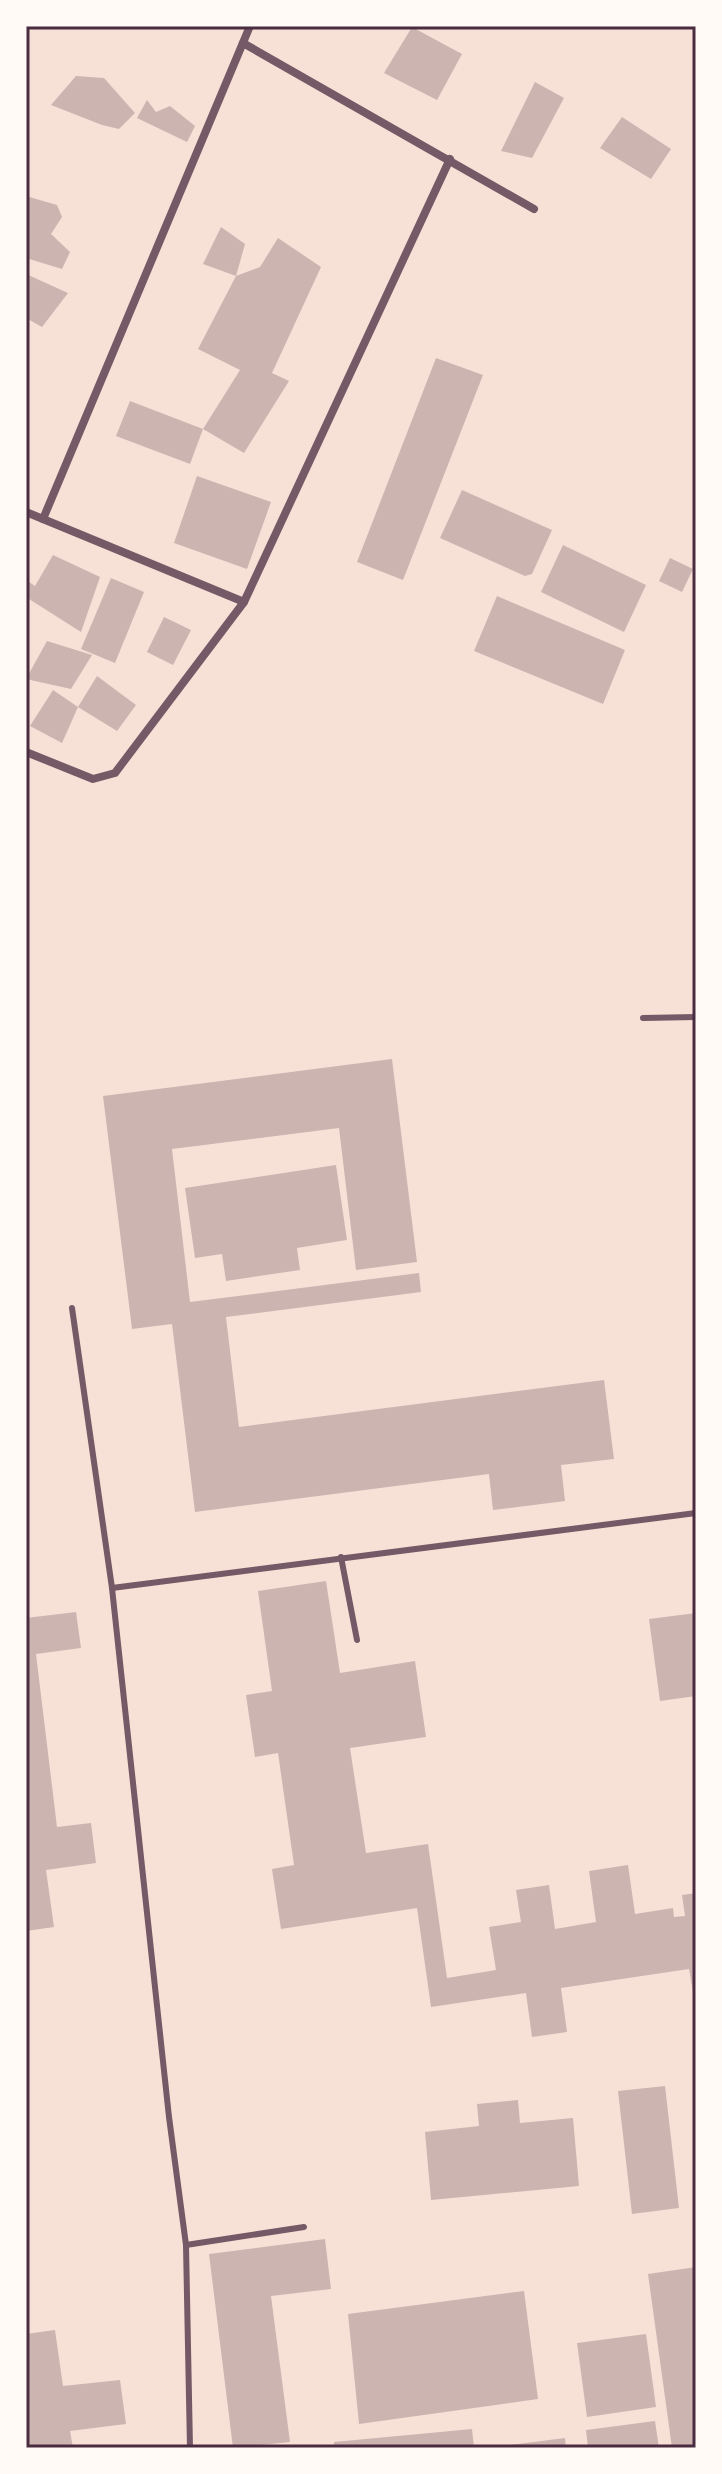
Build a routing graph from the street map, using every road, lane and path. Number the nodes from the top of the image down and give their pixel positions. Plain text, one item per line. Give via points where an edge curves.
1 (250, 26) edge
2 (243, 43) junction
3 (450, 159) junction
4 (534, 209) dead end
5 (26, 512) edge
6 (43, 519) junction
7 (244, 602) junction
8 (26, 752) edge
9 (696, 1017) edge
10 (643, 1018) dead end
11 (72, 1308) dead end
12 (696, 1513) edge
13 (341, 1557) junction
14 (112, 1588) junction
15 (357, 1640) dead end
16 (304, 2227) dead end
17 (186, 2245) junction
18 (190, 2448) edge

1 - 2 street
2 - 3 street
2 - 6 street
3 - 4 street
3 - 7 street
5 - 6 street
6 - 7 street
7 - 8 street via 115,773 93,779
9 - 10 lane
11 - 14 lane
12 - 13 lane
13 - 14 lane
13 - 15 lane
14 - 17 lane
16 - 17 lane
17 - 18 lane

